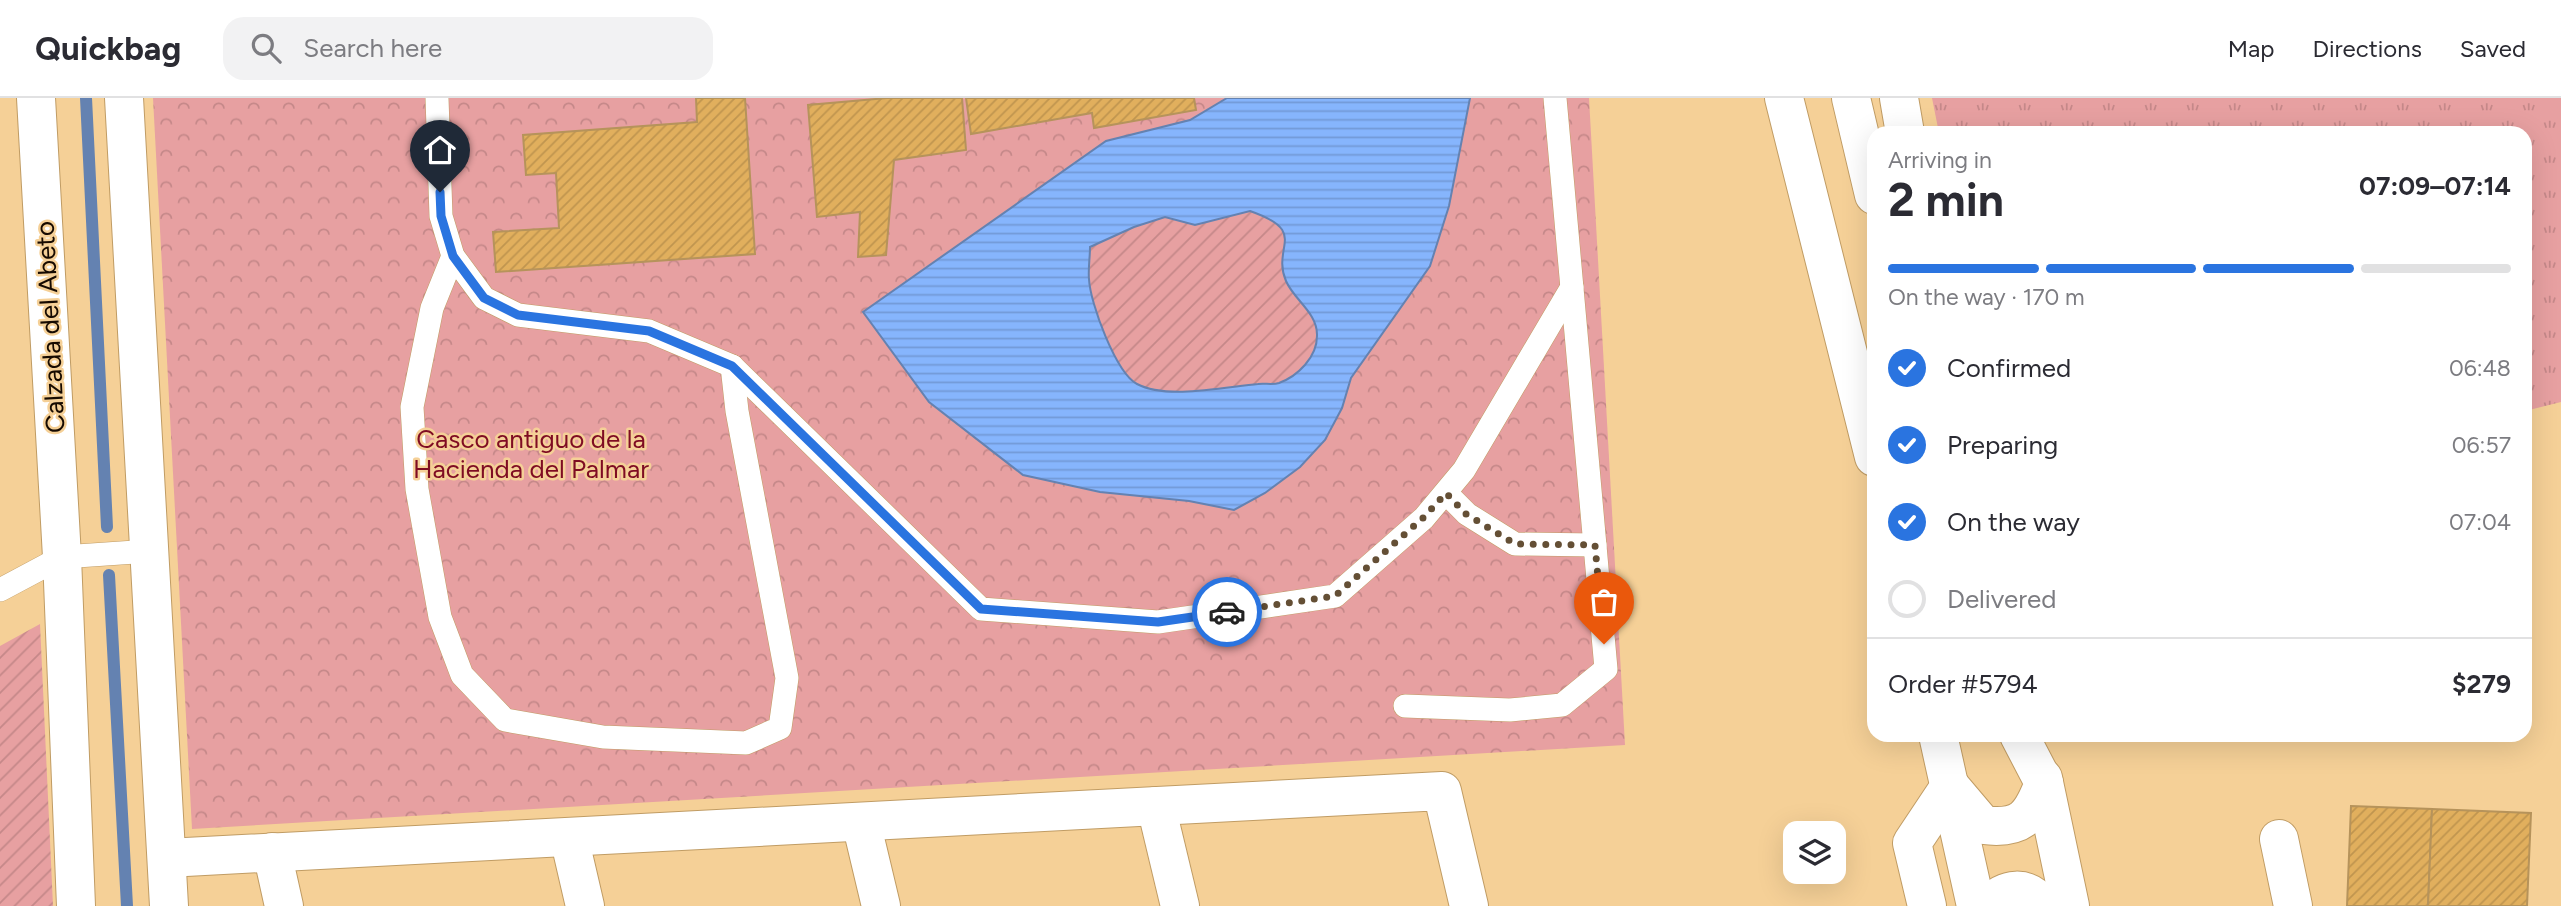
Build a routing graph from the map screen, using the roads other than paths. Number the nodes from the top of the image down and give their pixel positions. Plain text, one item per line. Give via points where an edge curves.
1 (36, 98) edge
2 (124, 98) edge
3 (437, 98) edge
4 (1555, 98) edge
5 (1784, 98) edge
6 (1851, 98) edge
7 (1899, 98) edge
8 (1904, 126) edge
9 (1867, 165) edge
10 (453, 256) junction
11 (1573, 287) junction
12 (732, 366) junction
13 (1867, 429) edge
14 (1446, 493) junction
15 (1595, 545) junction
16 (150, 551) junction
17 (62, 557) junction
18 (0, 590) edge
19 (1405, 706) dead end
20 (1940, 742) edge
21 (2022, 742) edge
22 (2036, 742) edge
23 (2043, 783) junction
24 (1950, 786) junction
25 (1156, 806) junction
26 (861, 822) junction
27 (569, 837) junction
28 (2279, 839) dead end
29 (272, 852) junction
30 (167, 858) junction
31 (76, 906) edge
32 (169, 906) edge
33 (284, 906) edge
34 (585, 906) edge
35 (881, 906) edge
36 (1180, 906) edge
37 (1469, 906) edge
38 (1927, 906) edge
39 (1976, 906) edge
40 (1988, 906) edge
41 (2043, 906) edge
42 (2070, 906) edge
43 (2293, 906) edge

1 - 17 street, Calzada del Abeto
2 - 16 street
3 - 10 lane via 441,216
4 - 11 lane
5 - 13 street
6 - 9 street
7 - 8 street
10 - 12 lane via 484,298 518,315 649,331
10 - 12 lane via 432,308 411,407 417,489 440,617 462,675 505,720 603,737 746,743 780,728 788,678
11 - 14 lane
11 - 15 lane
12 - 14 lane via 981,609 1158,622 1335,596
14 - 15 lane via 1466,514 1515,544
15 - 19 lane via 1606,669 1562,705 1510,710
16 - 17 lane
16 - 30 street
17 - 18 lane
17 - 31 street, Calzada del Abeto
20 - 24 street
21 - 23 street
22 - 23 street
23 - 24 street via 2032,813 2007,828 1983,825
23 - 42 street
24 - 38 street via 1912,842
24 - 39 street
25 - 26 street
25 - 36 street
25 - 37 street via 1442,791
26 - 27 street
26 - 35 street
27 - 29 street
27 - 34 street
28 - 43 street
29 - 30 street
29 - 33 street
30 - 32 street
40 - 41 street via 2003,891 2021,889 2036,896

